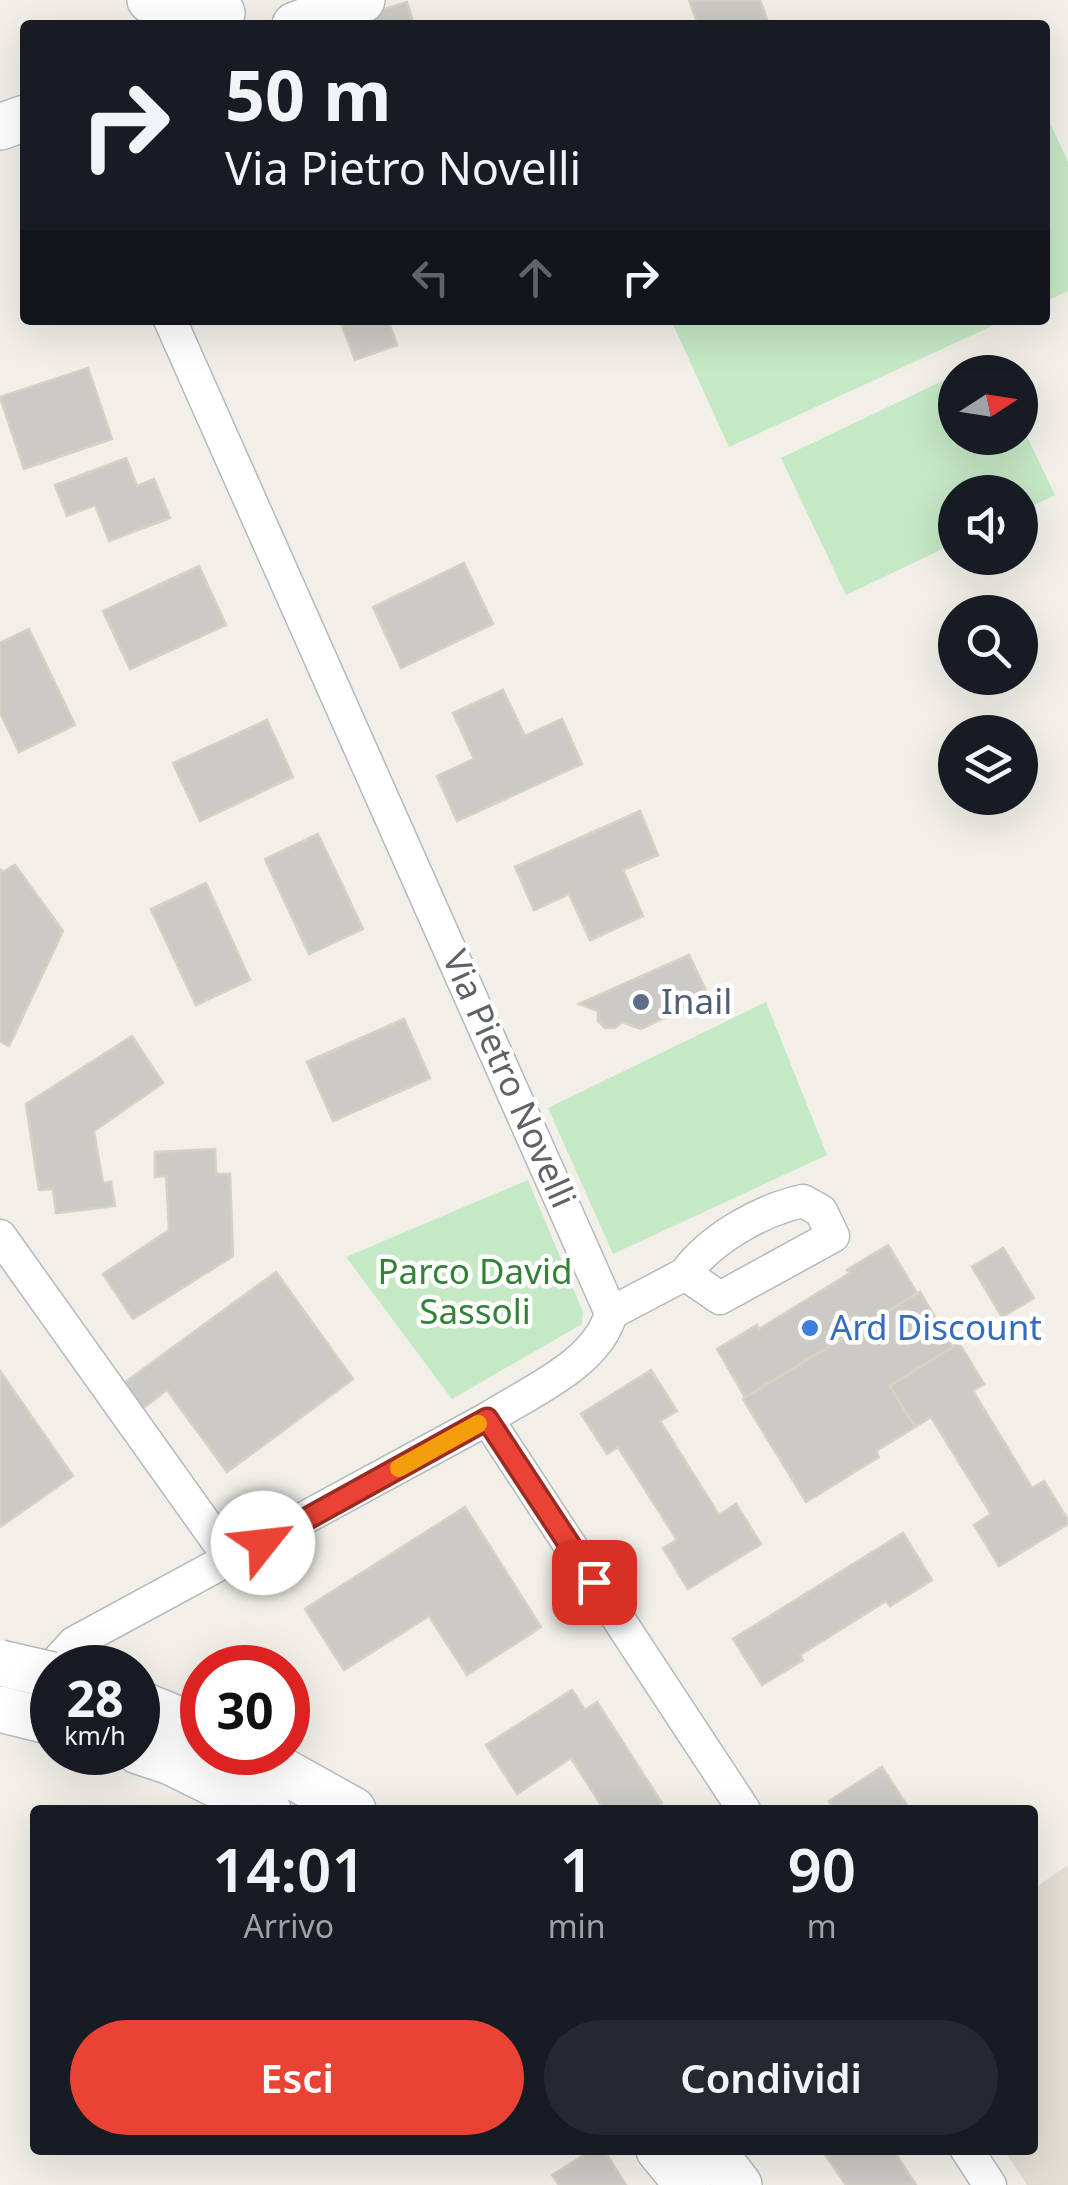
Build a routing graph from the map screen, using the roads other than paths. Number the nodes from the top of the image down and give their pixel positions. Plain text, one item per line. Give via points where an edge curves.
1 (150, 0) edge
2 (362, 0) edge
3 (224, 17) edge
4 (309, 20) edge
5 (172, 325) edge
6 (0, 1236) edge
7 (685, 1274) dead end
8 (611, 1313) junction
9 (487, 1419) junction
10 (231, 1560) junction
11 (0, 1663) edge
12 (30, 1670) edge
13 (0, 1709) edge
14 (30, 1716) edge
15 (0, 1724) edge
16 (160, 1758) edge
17 (282, 1793) edge
18 (333, 1805) edge
19 (741, 1805) edge
20 (663, 2155) edge
21 (716, 2155) edge
22 (970, 2155) edge
23 (688, 2185) edge
24 (738, 2185) edge
25 (990, 2185) edge

1 - 3 street via 195,2
2 - 4 street
5 - 8 street, Via Pietro Novelli
6 - 10 street
7 - 8 street
8 - 9 street via 606,1332 585,1356
9 - 10 street
9 - 19 street
10 - 15 street via 74,1644
11 - 12 street, bridge
13 - 14 street, bridge
16 - 17 street
17 - 18 street
20 - 23 street
21 - 24 street
22 - 25 street

